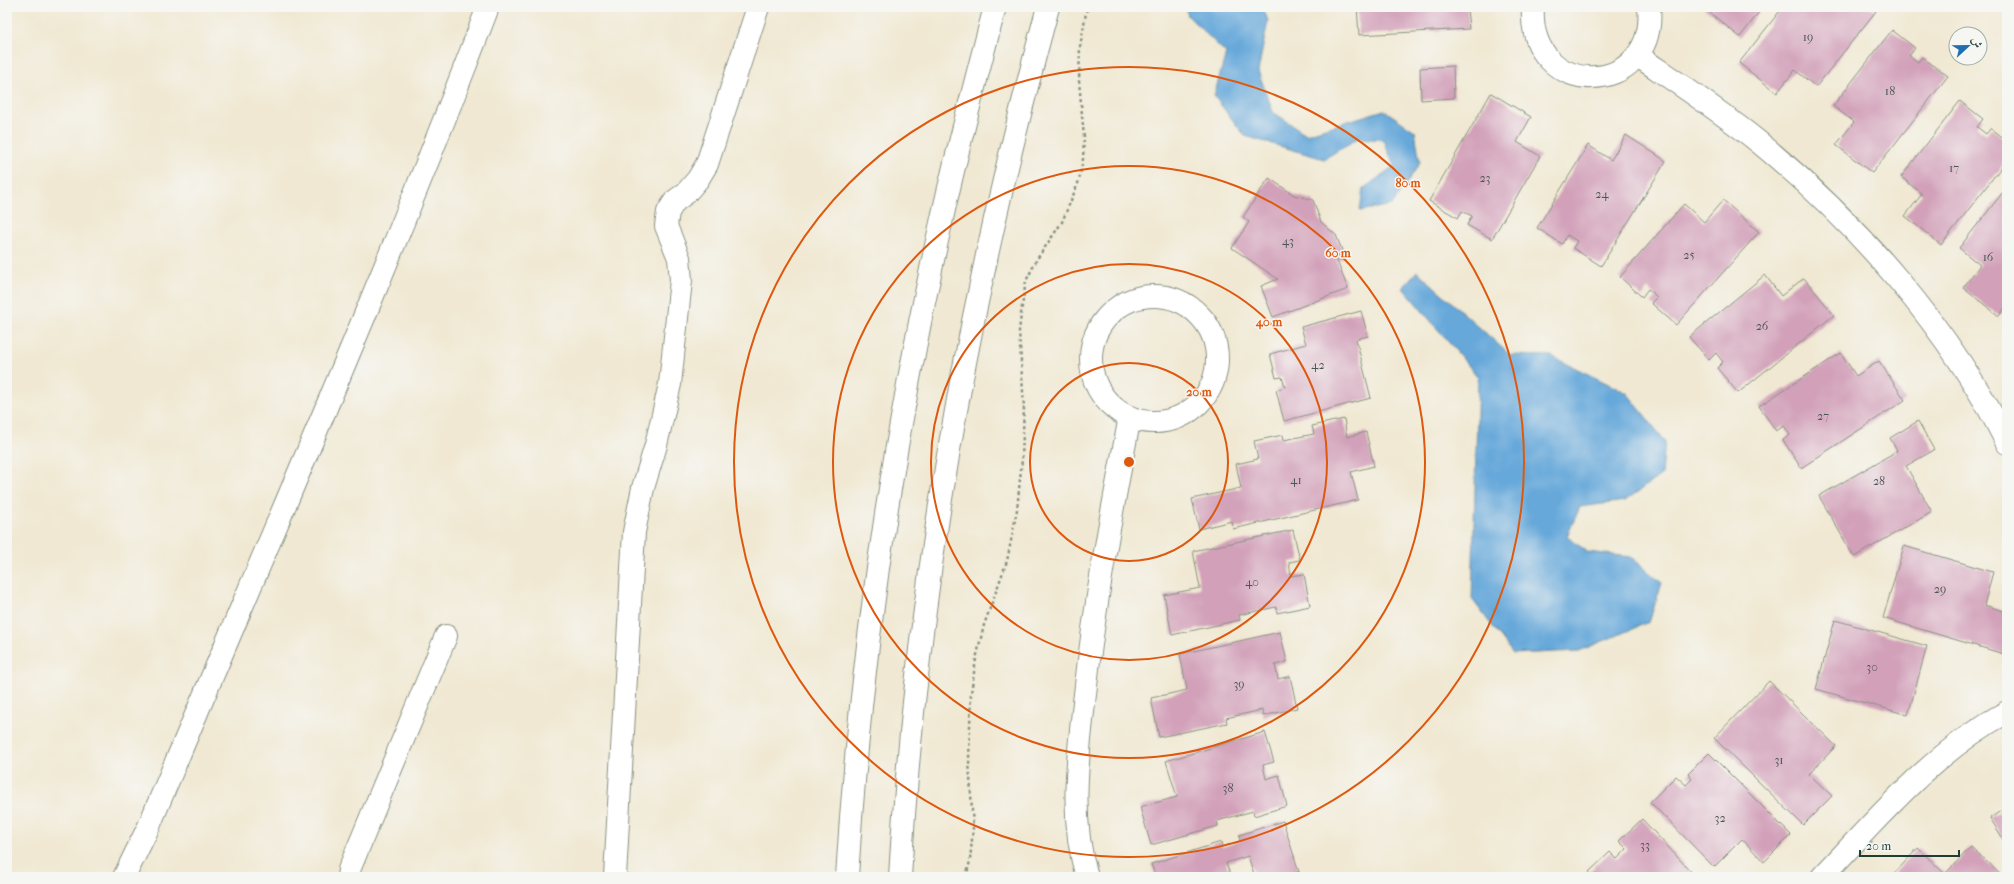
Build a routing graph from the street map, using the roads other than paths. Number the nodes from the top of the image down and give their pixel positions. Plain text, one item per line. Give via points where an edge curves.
1 (488, 7) edge
2 (758, 7) edge
3 (995, 7) edge
4 (1048, 7) edge
5 (1533, 7) edge
6 (1649, 7) edge
7 (1638, 56) junction
8 (1130, 417) junction
9 (2007, 444) edge
10 (446, 636) dead end
11 (2007, 712) edge
12 (124, 877) edge
13 (348, 877) edge
14 (615, 877) edge
15 (847, 877) edge
16 (900, 877) edge
17 (1087, 877) edge
18 (1822, 877) edge

1 - 12 street via 443,126 355,338 149,826
2 - 14 street via 707,164 698,180 668,212 666,226 679,258 681,280 670,384 634,532
3 - 15 street via 942,222 916,343 894,465 860,710
4 - 16 street via 994,224 956,415 937,527 922,640
5 - 7 street via 1532,23 1536,40 1545,56 1558,68 1574,75 1592,78 1609,75 1625,67
6 - 7 street via 1650,22 1646,40
7 - 9 street via 1760,143 1817,193 1871,248 1920,306 1964,369
8 - 8 street via 1147,421 1165,421 1182,416 1197,406 1209,392 1218,357 1214,339 1206,323 1194,310 1179,301 1162,296 1144,296 1127,302 1112,312 1100,326 1094,342 1094,378 1102,394 1115,408
8 - 17 street via 1098,586 1082,723 1076,824
10 - 13 street
11 - 18 street via 1960,742 1918,776

